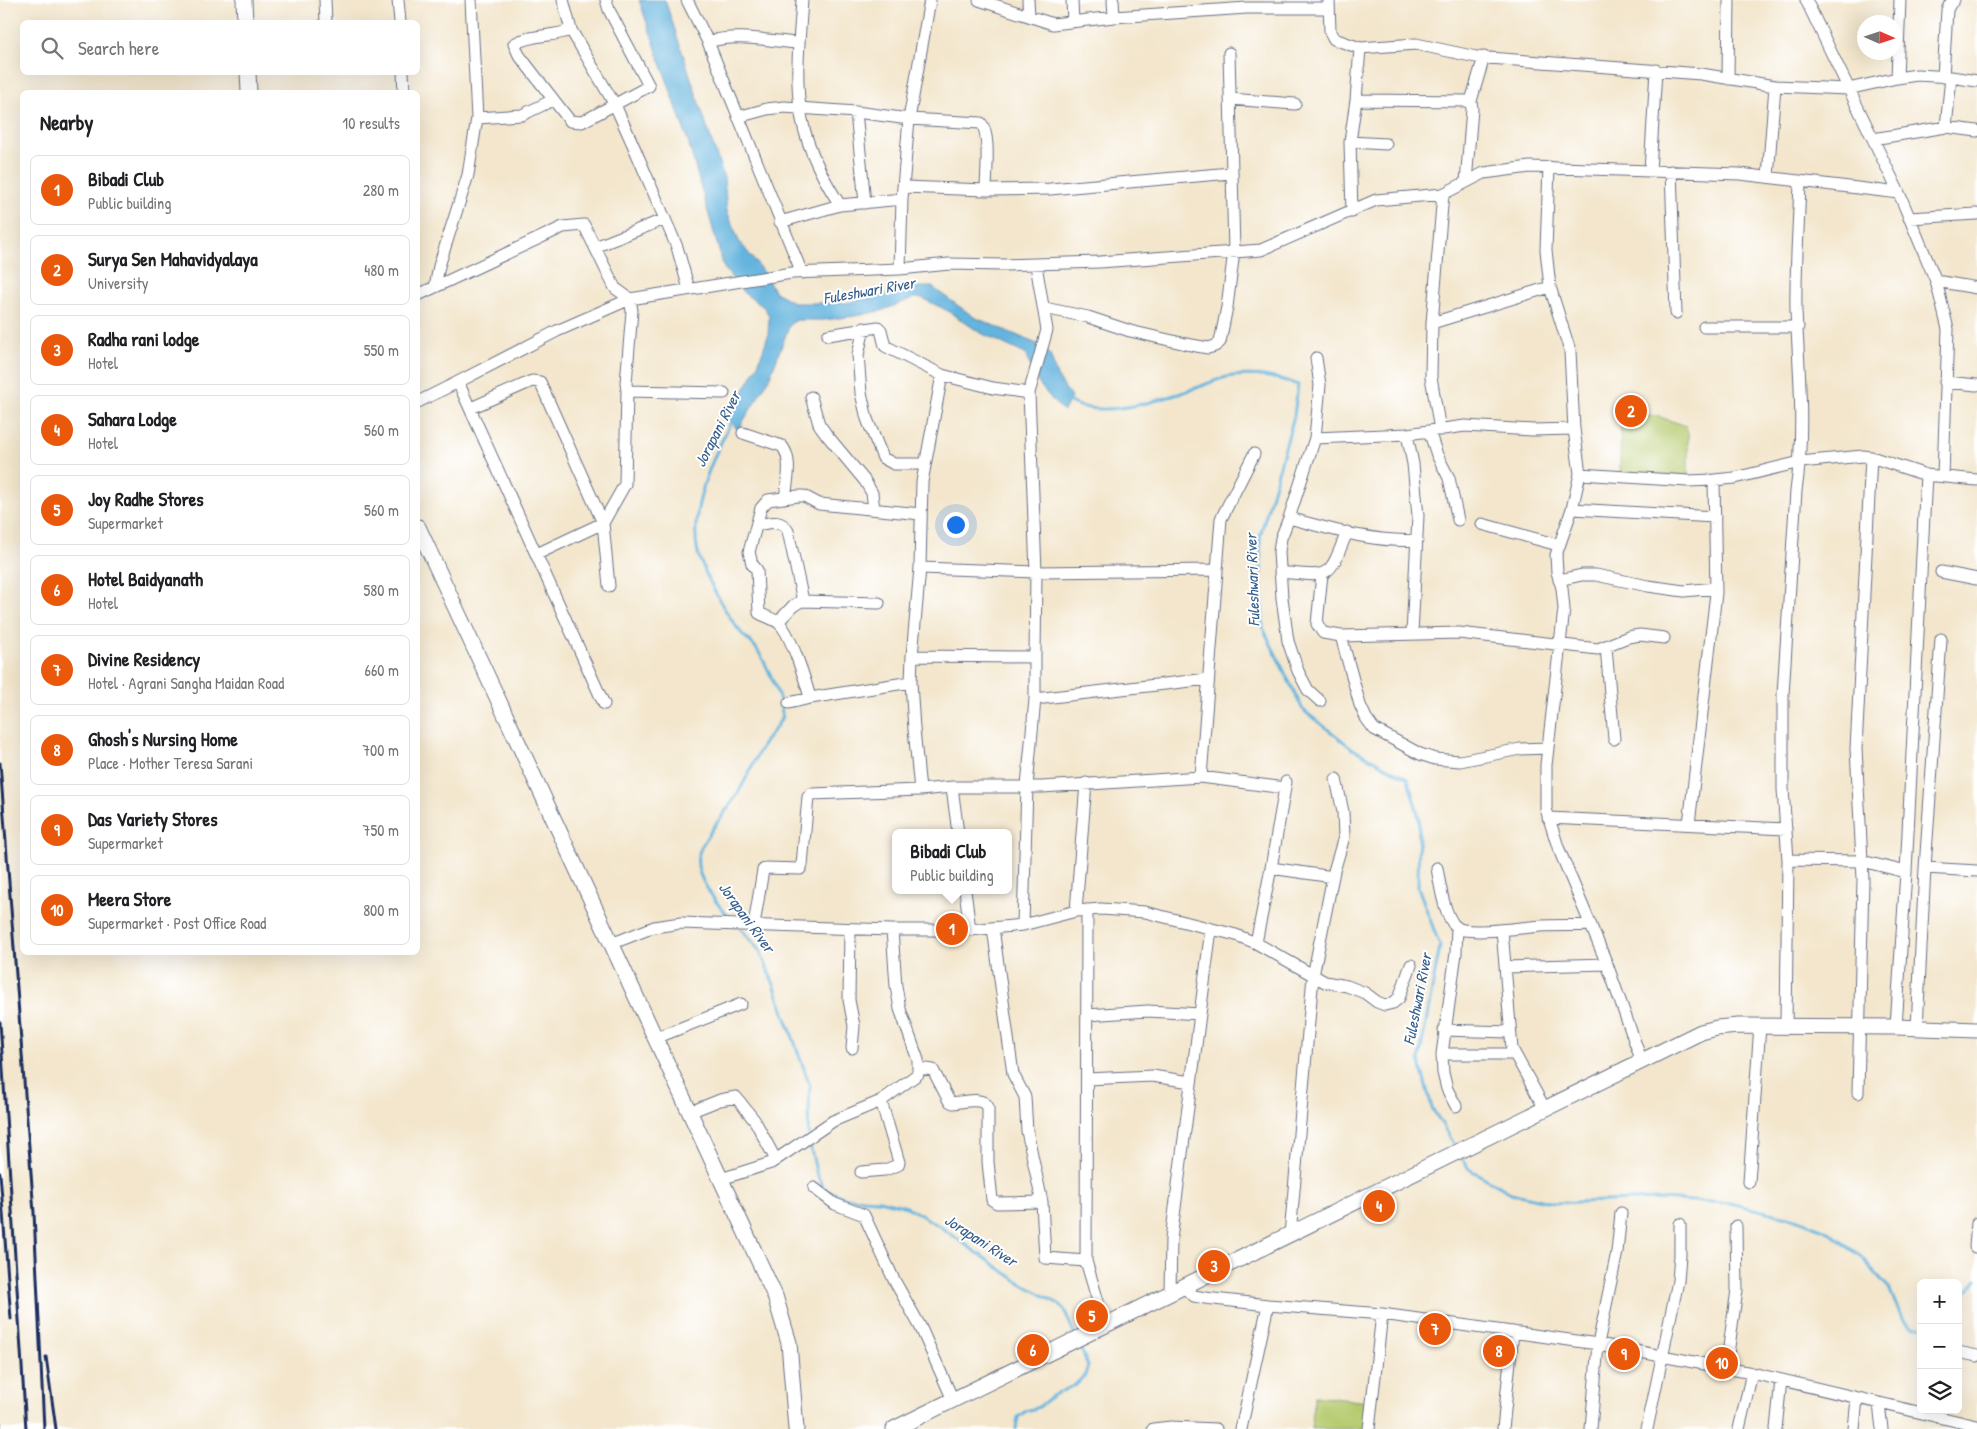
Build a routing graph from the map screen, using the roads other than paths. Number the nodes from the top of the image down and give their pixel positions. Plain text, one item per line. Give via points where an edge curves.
1 (244, 0) edge
2 (324, 0) edge
3 (398, 0) edge
4 (470, 0) edge
5 (563, 0) edge
6 (606, 0) edge
7 (687, 0) edge
8 (802, 0) edge
9 (930, 0) edge
10 (979, 0) edge
11 (1028, 0) edge
12 (1072, 0) edge
13 (1113, 0) edge
14 (1806, 0) edge
15 (1900, 0) edge
16 (1954, 0) edge
17 (1247, 4) edge
18 (1288, 4) edge
19 (1329, 4) edge
20 (1200, 6) edge
21 (1729, 6) edge
22 (1029, 16) junction
23 (1114, 17) junction
24 (245, 20) edge
25 (326, 20) edge
26 (400, 20) edge
27 (1073, 22) junction
28 (571, 30) junction
29 (708, 42) junction
30 (798, 43) junction
31 (1360, 48) junction
32 (1229, 53) dead end
33 (1484, 58) junction
34 (1656, 70) junction
35 (248, 75) edge
36 (403, 75) edge
37 (1947, 77) junction
38 (1897, 78) junction
39 (1728, 79) junction
40 (1977, 81) edge
41 (1775, 86) junction
42 (1848, 89) junction
43 (249, 90) edge
44 (404, 90) edge
45 (1230, 99) junction
46 (553, 100) junction
47 (1356, 100) junction
48 (1470, 101) junction
49 (1295, 104) dead end
50 (615, 105) junction
51 (800, 107) junction
52 (856, 112) junction
53 (738, 117) junction
54 (478, 118) junction
55 (909, 119) junction
56 (1946, 127) junction
57 (1977, 131) edge
58 (1873, 139) junction
59 (1350, 142) junction
60 (1386, 144) dead end
61 (1549, 167) junction
62 (1650, 171) junction
63 (1671, 172) junction
64 (1231, 173) junction
65 (1768, 177) junction
66 (1800, 181) junction
67 (1466, 182) junction
68 (904, 186) junction
69 (986, 190) junction
70 (1899, 193) junction
71 (1443, 194) junction
72 (902, 199) junction
73 (864, 203) junction
74 (840, 205) junction
75 (1352, 212) junction
76 (1977, 214) edge
77 (1909, 218) junction
78 (665, 219) junction
79 (780, 222) junction
80 (595, 247) junction
81 (1234, 251) junction
82 (1036, 265) junction
83 (900, 270) junction
84 (797, 273) junction
85 (1936, 281) junction
86 (435, 286) junction
87 (1550, 287) junction
88 (1977, 288) edge
89 (689, 289) junction
90 (420, 294) edge
91 (630, 299) junction
92 (1044, 308) junction
93 (1676, 313) dead end
94 (1432, 323) junction
95 (1704, 327) dead end
96 (1798, 327) junction
97 (864, 328) junction
98 (828, 335) dead end
99 (1316, 358) dead end
100 (942, 375) junction
101 (458, 382) junction
102 (1945, 382) junction
103 (1977, 385) edge
104 (627, 391) junction
105 (724, 393) dead end
106 (1029, 394) junction
107 (811, 397) dead end
108 (420, 401) edge
109 (471, 408) junction
110 (1574, 429) junction
111 (1434, 430) junction
112 (742, 433) dead end
113 (1407, 434) junction
114 (1315, 438) junction
115 (1254, 454) dead end
116 (1871, 457) junction
117 (1800, 462) junction
118 (925, 464) junction
119 (1580, 474) junction
120 (1926, 475) junction
121 (1943, 476) junction
122 (1714, 480) junction
123 (1977, 480) edge
124 (785, 498) junction
125 (874, 509) junction
126 (1572, 509) junction
127 (921, 514) junction
128 (1714, 517) junction
129 (1290, 518) junction
130 (1458, 520) dead end
131 (603, 523) junction
132 (1482, 524) dead end
133 (757, 525) junction
134 (420, 531) edge
135 (1348, 532) junction
136 (1417, 540) junction
137 (1558, 545) junction
138 (536, 554) junction
139 (920, 568) junction
140 (1217, 570) junction
141 (1036, 572) junction
142 (1280, 572) junction
143 (1942, 572) dead end
144 (1322, 574) junction
145 (1977, 579) edge
146 (1559, 580) junction
147 (609, 586) dead end
148 (1716, 588) junction
149 (801, 601) junction
150 (879, 602) dead end
151 (778, 622) junction
152 (1412, 634) junction
153 (1341, 636) junction
154 (1664, 638) dead end
155 (1941, 639) dead end
156 (1561, 644) junction
157 (1606, 647) junction
158 (912, 656) junction
159 (1035, 657) junction
160 (1208, 679) junction
161 (911, 682) junction
162 (810, 698) junction
163 (1034, 699) junction
164 (1320, 701) dead end
165 (604, 704) dead end
166 (788, 704) dead end
167 (1614, 739) dead end
168 (1548, 748) junction
169 (1201, 777) junction
170 (1336, 779) dead end
171 (1086, 783) junction
172 (1027, 786) junction
173 (952, 787) junction
174 (920, 790) junction
175 (1548, 818) junction
176 (1689, 824) junction
177 (957, 829) edge
178 (1786, 829) junction
179 (1788, 860) junction
180 (1862, 861) junction
181 (1271, 868) junction
182 (1437, 868) dead end
183 (1925, 868) junction
184 (1977, 871) edge
185 (1906, 872) junction
186 (1333, 877) junction
187 (966, 894) edge
188 (1081, 910) junction
189 (753, 925) junction
190 (1023, 925) junction
191 (1591, 925) junction
192 (1457, 927) junction
193 (993, 928) junction
194 (850, 929) junction
195 (1211, 929) junction
196 (892, 930) junction
197 (970, 930) junction
198 (1502, 930) junction
199 (1256, 943) junction
200 (611, 944) junction
201 (1607, 964) junction
202 (1411, 966) dead end
203 (1505, 967) junction
204 (1314, 976) junction
205 (741, 1004) dead end
206 (1200, 1014) junction
207 (1087, 1015) junction
208 (1786, 1025) junction
209 (1760, 1026) junction
210 (1860, 1027) junction
211 (1896, 1027) junction
212 (1917, 1028) junction
213 (1444, 1030) junction
214 (1977, 1030) edge
215 (1509, 1032) junction
216 (656, 1038) junction
217 (852, 1048) dead end
218 (1442, 1054) junction
219 (1514, 1054) junction
220 (1642, 1062) junction
221 (919, 1068) junction
222 (1087, 1079) junction
223 (1191, 1082) junction
224 (1858, 1093) dead end
225 (881, 1101) junction
226 (1456, 1106) dead end
227 (1545, 1109) junction
228 (690, 1112) junction
229 (776, 1160) junction
230 (861, 1172) dead end
231 (721, 1179) junction
232 (1748, 1182) dead end
233 (814, 1188) dead end
234 (1042, 1202) junction
235 (1621, 1213) dead end
236 (1977, 1223) edge
237 (1680, 1224) dead end
238 (1736, 1226) dead end
239 (1290, 1234) junction
240 (1975, 1247) dead end
241 (1086, 1261) junction
242 (1176, 1290) junction
243 (1268, 1305) junction
244 (1382, 1314) junction
245 (1102, 1327) junction
246 (1513, 1332) junction
247 (1598, 1344) junction
248 (1962, 1353) edge
249 (1662, 1356) junction
250 (1977, 1356) edge
251 (1726, 1368) junction
252 (1752, 1373) junction
253 (1781, 1380) junction
254 (1857, 1398) junction
255 (953, 1400) junction
256 (1879, 1404) junction
257 (1977, 1426) edge
258 (796, 1429) edge
259 (894, 1429) edge
260 (1153, 1429) edge
261 (1216, 1429) edge
262 (1242, 1429) edge
263 (1369, 1429) edge
264 (1503, 1429) edge
265 (1591, 1429) edge
266 (1648, 1429) edge
267 (1739, 1429) edge
268 (1776, 1429) edge
269 (1854, 1429) edge
270 (1882, 1429) edge

1 - 24 main road
2 - 25 street
3 - 26 street
4 - 54 street
5 - 28 street
6 - 50 street via 649,86
7 - 29 street
8 - 30 street
9 - 55 street
10 - 22 street
11 - 22 street
12 - 27 street
13 - 23 street
14 - 42 street
15 - 38 street
16 - 37 street via 1947,10
17 - 18 street
17 - 20 street
18 - 19 street
19 - 31 street via 1329,27 1334,39
20 - 23 street
21 - 39 street
22 - 27 street via 1053,24
23 - 27 street
28 - 46 street via 514,44
28 - 50 street
29 - 30 street via 734,38
29 - 53 street
30 - 51 street
31 - 33 street via 1416,44
31 - 47 street
32 - 45 street
33 - 34 street
33 - 48 street
34 - 39 street
34 - 62 street
35 - 43 main road
36 - 44 street
37 - 38 street via 1917,75
37 - 40 street
37 - 56 street
38 - 42 street
39 - 41 street
41 - 42 street
41 - 65 street
42 - 58 street
45 - 49 street
45 - 64 street
46 - 50 street via 570,121 582,122
46 - 54 street via 522,115
47 - 48 street
47 - 59 street
48 - 67 street
50 - 78 street
51 - 52 street
51 - 53 street via 767,109
51 - 74 street via 810,147 825,182
52 - 55 street
52 - 73 street
53 - 79 street
54 - 86 street via 468,175
55 - 68 street
55 - 69 street via 981,123 985,127 986,138
56 - 57 street
56 - 58 street
58 - 70 street
59 - 60 street
59 - 75 street
61 - 62 street
61 - 67 street via 1484,173
61 - 87 street via 1546,250
62 - 63 street
63 - 65 street
63 - 93 street
64 - 69 street
64 - 81 street
65 - 66 street
66 - 70 street
66 - 96 street
67 - 71 street
68 - 69 street
68 - 72 street
70 - 77 street
71 - 75 street via 1376,200
71 - 94 street
72 - 73 street
72 - 83 street
73 - 74 street
74 - 79 street
75 - 81 street via 1261,250
76 - 77 street
77 - 85 street
78 - 80 street
78 - 89 street
79 - 84 street
80 - 86 street via 584,225 563,227
80 - 91 street via 616,288
81 - 82 street
81 - 92 street via 1223,333 1215,346 1186,344
82 - 83 street via 949,264
82 - 92 street
83 - 84 street
84 - 89 street
85 - 88 street
85 - 102 street via 1948,328
86 - 90 street
87 - 94 street
87 - 110 street via 1570,351
89 - 91 street
91 - 101 street via 557,331
91 - 104 street
92 - 106 street via 1047,330
94 - 111 street
95 - 96 street
96 - 117 street
97 - 98 street
97 - 100 street via 878,327 885,346
97 - 118 street via 858,355 861,393 867,420 883,458 894,464
99 - 114 street via 1320,385
100 - 106 street
100 - 118 street
101 - 108 street
101 - 109 street
102 - 103 street
102 - 121 street
104 - 105 street
104 - 131 street via 625,484
106 - 141 street
107 - 125 street via 826,434 872,493
109 - 131 street via 532,382 540,382
109 - 138 street
110 - 111 street via 1465,426
110 - 119 street
111 - 113 street
111 - 130 street via 1437,454 1449,478
112 - 124 street via 786,450
113 - 114 street
113 - 136 street via 1418,516
114 - 129 street
115 - 140 street via 1221,519
116 - 117 street
116 - 120 street
116 - 180 street via 1856,749
117 - 122 street
117 - 178 street via 1783,694
118 - 127 street
119 - 122 street
119 - 126 street
120 - 121 street
120 - 185 street
121 - 123 street
122 - 128 street
124 - 125 street via 804,496 819,504
124 - 133 street via 768,500 761,508
125 - 127 street
126 - 128 street
126 - 137 street
127 - 139 street
128 - 148 street
129 - 135 street
129 - 142 street via 1281,538
131 - 138 street
131 - 147 street
132 - 137 street
133 - 149 street via 775,522 785,525
133 - 151 street via 749,557 757,570 759,613
134 - 200 main road
135 - 136 street via 1400,541
135 - 144 street via 1335,564
136 - 152 street
137 - 146 street via 1556,564
138 - 165 street
139 - 141 street
139 - 158 street
140 - 141 street
140 - 160 street
141 - 159 street
142 - 144 street
142 - 164 street via 1288,641 1308,690
143 - 145 street
144 - 153 street via 1317,624 1323,633
146 - 148 street via 1596,574 1684,591
146 - 156 street via 1564,609
148 - 176 street
149 - 150 street
149 - 151 street
151 - 162 street via 804,676
152 - 153 street
152 - 156 street via 1459,633
153 - 168 street via 1366,718 1374,729 1420,754 1460,761 1520,749
154 - 157 street via 1640,635
155 - 183 street
156 - 157 street via 1598,649
156 - 168 street
157 - 167 street
158 - 159 street
158 - 161 street
159 - 163 street
160 - 163 street
160 - 169 street
161 - 162 street
161 - 174 street
162 - 166 street
163 - 172 street
168 - 175 street
169 - 171 street
169 - 181 street via 1286,784
170 - 186 street via 1344,836
171 - 172 street
171 - 188 street
172 - 173 street
172 - 190 street
173 - 174 street
173 - 177 street
174 - 189 street via 811,794 808,797 802,865 794,870 763,870
175 - 176 street
175 - 191 street
176 - 178 street
178 - 179 street
179 - 180 street
179 - 208 street
180 - 185 street
180 - 210 street
181 - 186 street
181 - 199 street
182 - 192 street via 1445,904
183 - 184 street
183 - 212 street
185 - 211 street
186 - 204 street
187 - 197 street
188 - 190 street
188 - 195 street via 1145,912
188 - 207 street
189 - 194 street
189 - 200 street via 681,923 654,927
190 - 193 street
191 - 198 street
191 - 201 street
192 - 198 street via 1463,930
192 - 213 street
193 - 197 street
193 - 234 street via 1012,1074 1025,1097 1027,1131
194 - 196 street
194 - 217 street
195 - 199 street
195 - 206 street
196 - 197 street
196 - 221 street via 900,1009
198 - 203 street
199 - 204 street
200 - 216 main road
201 - 203 street
201 - 220 street
202 - 204 street via 1398,998 1385,1005 1365,993
203 - 215 street
204 - 239 street
205 - 216 street
206 - 207 street via 1148,1011
206 - 223 street
207 - 222 street
208 - 209 main road
208 - 210 main road
209 - 220 main road via 1709,1030
209 - 232 street
210 - 211 main road
210 - 224 street
211 - 212 main road
212 - 214 main road
213 - 215 street
213 - 218 street
215 - 219 street
216 - 228 main road
218 - 219 street
218 - 226 street via 1447,1089
219 - 227 street
220 - 227 main road
221 - 225 street via 918,1074
221 - 234 street via 933,1070 949,1101 986,1103 992,1200 997,1203
222 - 223 street via 1152,1076
222 - 241 street
223 - 242 street via 1172,1239
225 - 229 street via 815,1131
225 - 230 street via 898,1166
227 - 239 main road
228 - 229 street via 736,1097 755,1121
228 - 231 main road
229 - 231 street
231 - 258 main road via 781,1312 790,1350
233 - 255 street via 835,1204 864,1215
234 - 241 street via 1045,1258
235 - 247 street via 1617,1252
236 - 240 street
237 - 249 street via 1678,1281
238 - 251 street via 1737,1290
239 - 242 main road
241 - 245 street
242 - 243 street via 1194,1296
242 - 245 main road
243 - 244 street
243 - 262 street
244 - 246 street
244 - 263 street
245 - 255 main road
246 - 247 street
246 - 264 street
247 - 249 street
247 - 265 street
248 - 250 street
249 - 251 street
249 - 266 street
251 - 252 street
252 - 253 street
252 - 267 street
253 - 254 street
253 - 268 street
254 - 256 street
254 - 269 street
255 - 259 main road
256 - 257 street
256 - 270 street
260 - 261 street

